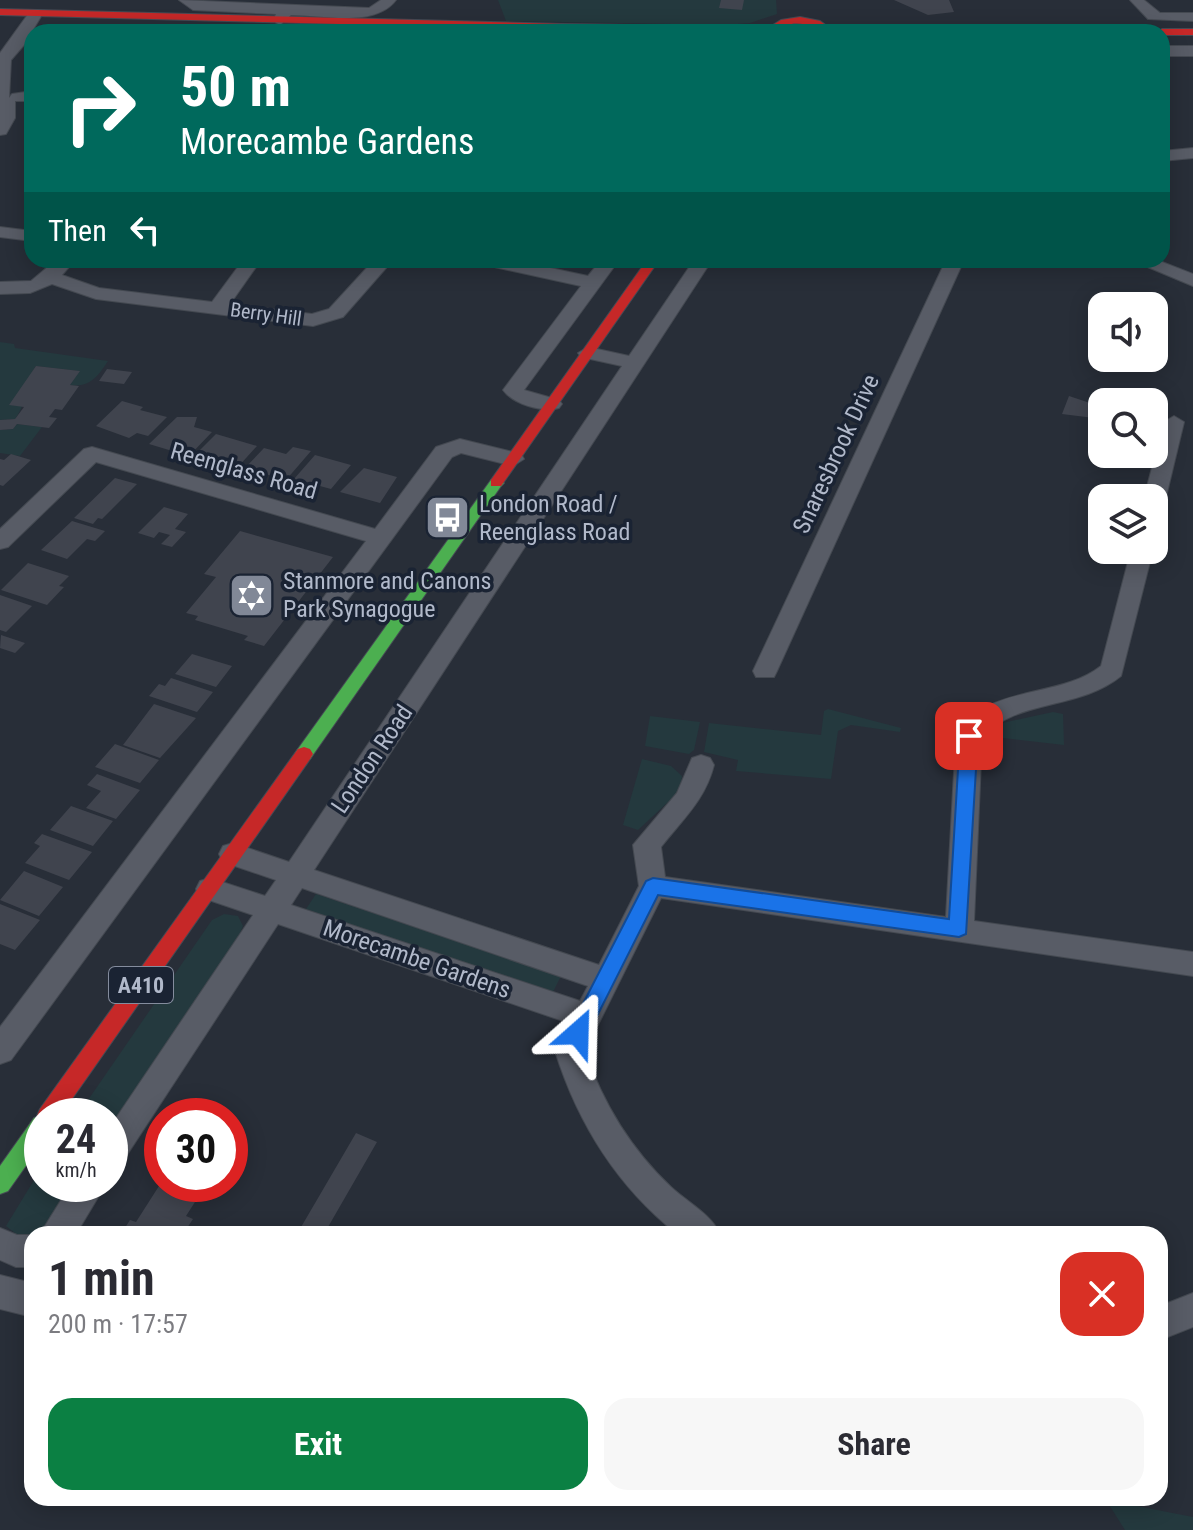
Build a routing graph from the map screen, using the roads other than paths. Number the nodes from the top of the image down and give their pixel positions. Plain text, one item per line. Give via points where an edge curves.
1 (186, 0) edge
2 (389, 0) edge
3 (798, 0) edge
4 (1137, 0) edge
5 (0, 12) edge
6 (36, 13) junction
7 (283, 16) junction
8 (1193, 17) edge
9 (786, 20) junction
10 (30, 24) edge
11 (543, 24) edge
12 (780, 24) edge
13 (810, 24) edge
14 (819, 24) edge
15 (1170, 32) edge
16 (1193, 32) edge
17 (24, 33) edge
18 (1170, 51) edge
19 (1193, 51) edge
20 (11, 98) edge
21 (0, 130) edge
22 (1193, 153) edge
23 (1170, 155) edge
24 (0, 232) edge
25 (24, 235) edge
26 (59, 268) edge
27 (246, 268) edge
28 (377, 268) edge
29 (525, 268) edge
30 (604, 268) edge
31 (647, 268) edge
32 (698, 268) edge
33 (951, 268) edge
34 (1161, 268) edge
35 (51, 278) junction
36 (1193, 280) edge
37 (593, 283) junction
38 (0, 288) edge
39 (218, 307) junction
40 (588, 353) junction
41 (634, 363) junction
42 (552, 404) junction
43 (1174, 422) dead end
44 (513, 459) junction
45 (1158, 484) edge
46 (381, 538) junction
47 (0, 542) edge
48 (1138, 564) edge
49 (765, 671) dead end
50 (701, 765) dead end
51 (233, 854) junction
52 (295, 875) junction
53 (653, 886) junction
54 (210, 889) junction
55 (272, 910) junction
56 (959, 929) junction
57 (1193, 964) edge
58 (604, 979) junction
59 (586, 1016) junction
60 (0, 1051) edge
61 (61, 1098) edge
62 (128, 1127) edge
63 (24, 1150) edge
64 (0, 1184) edge
65 (78, 1202) edge
66 (62, 1226) edge
67 (692, 1226) edge
68 (0, 1244) edge
69 (24, 1251) edge
70 (0, 1292) edge
71 (24, 1298) edge
72 (1193, 1310) edge
73 (1168, 1320) edge

1 - 7 street via 193,6
2 - 7 street via 369,12
3 - 9 main road
3 - 14 main road
4 - 8 street via 1149,16
5 - 6 main road
6 - 7 main road
6 - 10 street
7 - 11 main road
9 - 12 main road
9 - 13 main road
15 - 16 main road
17 - 20 street via 19,42 23,51 13,66
18 - 19 street
20 - 21 street
22 - 23 street
24 - 25 street
26 - 35 street
27 - 39 street, Berry Hill
28 - 39 street, Berry Hill via 326,318
29 - 37 street
30 - 37 street
31 - 40 main road, A410
32 - 41 street, London Road
33 - 49 street, Snaresbrook Drive
34 - 36 street
35 - 38 street via 29,289
35 - 39 street, Berry Hill via 80,289
37 - 42 street via 513,390
40 - 41 street
40 - 42 main road, A410
41 - 52 street, London Road
42 - 44 main road, A410
43 - 45 street
44 - 46 street via 451,447
44 - 51 main road, A410
46 - 47 street, Reenglass Road via 92,454
46 - 60 street
48 - 56 street via 1112,670 1099,684 999,710 980,721 969,736
50 - 53 street via 690,798 647,845
51 - 52 street, Morecambe Gardens
51 - 54 main road, A410
52 - 55 street, London Road
52 - 58 street, Morecambe Gardens
53 - 56 street
53 - 58 street
54 - 55 street, Morecambe Gardens
54 - 61 main road, A410
55 - 59 street, Morecambe Gardens
55 - 62 street, London Road
56 - 57 street
58 - 59 street
59 - 67 street via 570,1051 593,1114 632,1170
63 - 64 main road
65 - 66 street
68 - 69 street
70 - 71 street
72 - 73 street

